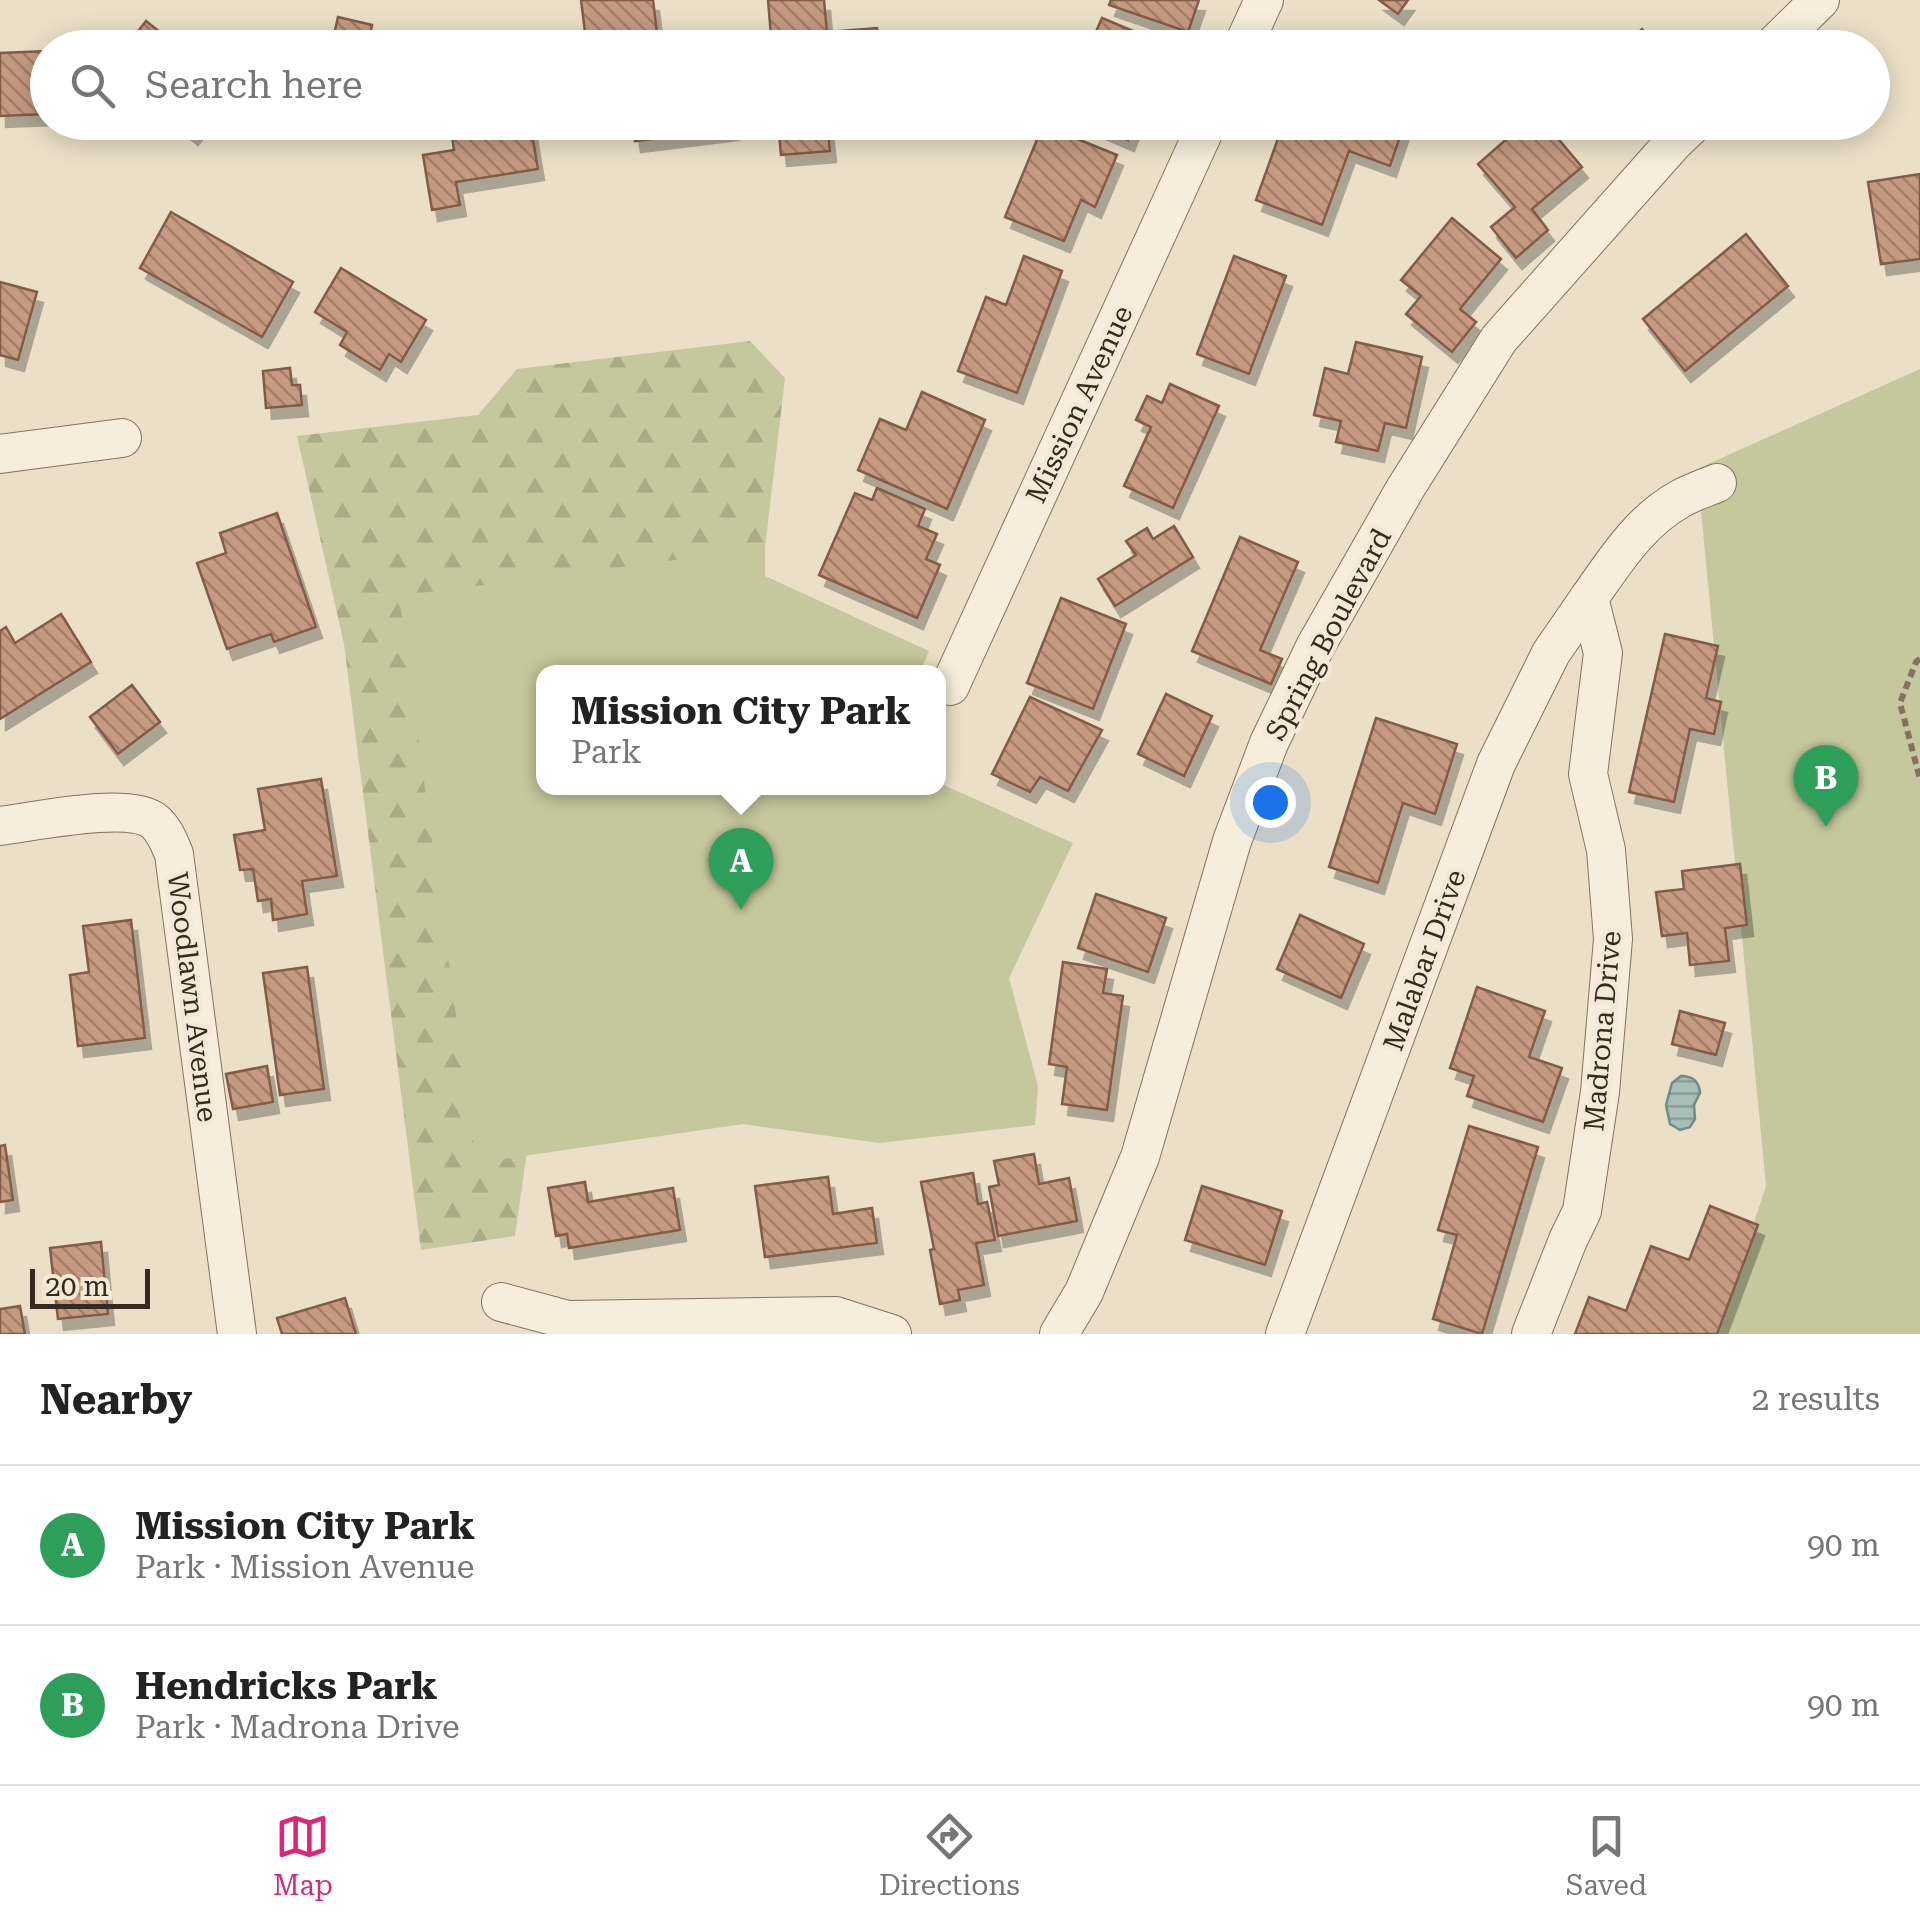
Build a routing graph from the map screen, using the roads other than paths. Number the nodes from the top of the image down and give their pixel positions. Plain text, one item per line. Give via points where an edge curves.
1 (1264, 0) edge
2 (1820, 0) edge
3 (1250, 30) edge
4 (1790, 30) edge
5 (1200, 140) edge
6 (1678, 140) edge
7 (122, 438) dead end
8 (0, 454) edge
9 (1717, 483) dead end
10 (1589, 598) junction
11 (950, 686) dead end
12 (0, 826) edge
13 (501, 1302) dead end
14 (237, 1334) edge
15 (892, 1334) edge
16 (1059, 1334) edge
17 (1285, 1334) edge
18 (1531, 1334) edge

1 - 3 street
2 - 4 street
5 - 11 street, Mission Avenue
6 - 16 street, Spring Boulevard via 1499,339 1315,647 1232,841 1140,1158 1084,1292
7 - 8 street
9 - 10 street via 1652,518
10 - 17 street, Malabar Drive via 1496,764
10 - 18 street, Madrona Drive via 1603,653 1588,774 1606,850 1613,938 1582,1211
12 - 14 street, Woodlawn Avenue via 120,810 141,814 164,832 174,854
13 - 15 street via 568,1320 836,1316

